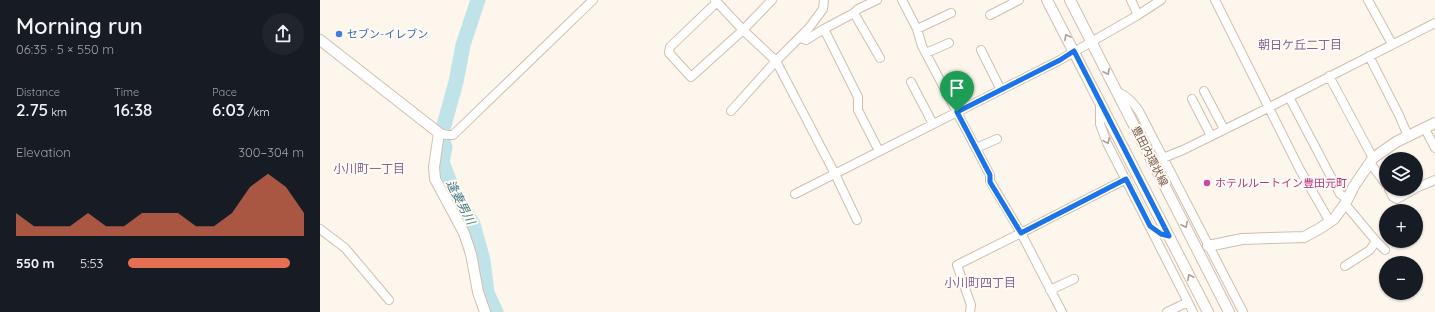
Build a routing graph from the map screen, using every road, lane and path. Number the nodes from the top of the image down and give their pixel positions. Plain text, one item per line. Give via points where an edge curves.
1 (592, 0) edge
2 (772, 0) edge
3 (824, 0) edge
4 (876, 0) edge
5 (902, 0) edge
6 (1019, 0) edge
7 (1070, 0) edge
8 (1131, 0) edge
9 (1161, 0) edge
10 (1215, 0) edge
11 (1368, 0) edge
12 (716, 1) edge
13 (1047, 2) edge
14 (854, 13) junction
15 (951, 13) dead end
16 (990, 15) dead end
17 (1138, 15) junction
18 (1435, 23) edge
19 (824, 29) junction
20 (917, 29) junction
21 (743, 30) junction
22 (800, 38) junction
23 (320, 40) edge
24 (1091, 41) junction
25 (949, 43) dead end
26 (1392, 44) junction
27 (981, 50) dead end
28 (1074, 51) junction
29 (926, 53) junction
30 (1369, 56) junction
31 (880, 58) dead end
32 (776, 61) junction
33 (1329, 76) junction
34 (910, 82) dead end
35 (1001, 90) junction
36 (1204, 91) dead end
37 (1118, 92) junction
38 (1289, 97) junction
39 (1192, 100) dead end
40 (1100, 104) junction
41 (1268, 107) junction
42 (732, 111) dead end
43 (957, 112) junction
44 (1435, 123) edge
45 (933, 124) junction
46 (1224, 129) junction
47 (1425, 129) junction
48 (439, 133) junction
49 (1211, 136) junction
50 (1408, 136) junction
51 (997, 139) dead end
52 (976, 148) junction
53 (1435, 148) edge
54 (879, 151) junction
55 (1163, 158) junction
56 (1372, 161) junction
57 (1379, 172) edge
58 (835, 174) junction
59 (1126, 179) junction
60 (1435, 180) edge
61 (1423, 185) edge
62 (795, 194) dead end
63 (1392, 196) edge
64 (1402, 196) edge
65 (1346, 201) junction
66 (1174, 204) junction
67 (1192, 214) junction
68 (858, 220) dead end
69 (1330, 222) junction
70 (1150, 226) junction
71 (320, 228) edge
72 (1021, 233) junction
73 (1169, 236) junction
74 (1379, 240) edge
75 (1208, 246) junction
76 (1379, 246) edge
77 (1176, 251) junction
78 (1345, 266) dead end
79 (1174, 274) junction
80 (1074, 279) dead end
81 (1050, 290) junction
82 (388, 300) dead end
83 (1188, 302) junction
84 (485, 312) edge
85 (970, 312) edge
86 (1062, 312) edge
87 (1167, 312) edge
88 (1193, 312) edge
89 (1208, 312) edge
90 (1229, 312) edge
91 (1243, 312) edge

1 - 48 street via 452,135
2 - 21 street
3 - 22 street via 823,10
4 - 14 street
5 - 20 street
6 - 16 street
7 - 24 street, 豊田内環状線
8 - 17 street
9 - 17 street
10 - 41 street
11 - 26 street
12 - 21 street
12 - 21 street via 670,47 669,53 691,77
28 -> 13 street, 豊田内環状線
14 - 19 street
14 - 31 street
15 - 20 street
17 - 24 street
18 - 26 street
19 - 22 street via 806,40
19 - 54 street via 858,97 858,110
20 - 29 street
21 - 32 street
22 - 32 street
23 - 48 street
24 - 28 street
24 -> 37 street, 豊田内環状線
25 - 29 street
26 - 30 street
27 - 35 street
28 - 35 street
28 - 40 street, 豊田内環状線
29 - 43 street
30 - 33 street
30 - 50 street via 1400,115
32 - 42 street
32 - 58 street
33 - 38 street
33 - 56 street
34 - 45 street
35 - 43 street
36 - 46 street
37 - 55 street via 1134,103
37 - 66 street, 豊田内環状線
38 - 41 street
38 - 65 street
39 - 49 street
40 -> 59 street via 1100,124
40 - 73 street, 豊田内環状線
41 - 46 street
41 - 69 street
43 - 45 street
43 - 52 street
44 - 47 street
45 - 54 street
46 - 49 street
47 - 50 street
47 - 53 street
48 - 84 street via 434,167 435,179 464,233 471,254 476,287
49 - 55 street
50 - 56 street
51 - 52 street
52 - 72 street via 990,175 990,182
54 - 58 street
55 - 67 street
56 - 57 street
56 - 65 street
58 - 62 street
58 - 68 street
59 - 70 street
59 - 72 street
60 - 61 street
63 - 64 street via 1396,199
65 - 69 street
65 - 74 street
66 - 67 street
66 -> 90 street, 豊田内環状線
67 - 75 street
69 - 75 street via 1304,237 1242,239
70 - 73 street
70 - 79 street
71 - 82 street via 345,248
72 - 81 street
72 - 85 street via 957,265 971,305
73 - 77 street, 豊田内環状線
75 - 91 street
76 - 78 street
77 - 79 street via 1172,265
89 -> 77 street, 豊田内環状線
79 - 83 street
80 - 81 street
81 - 86 street
83 - 87 street
83 - 88 street

